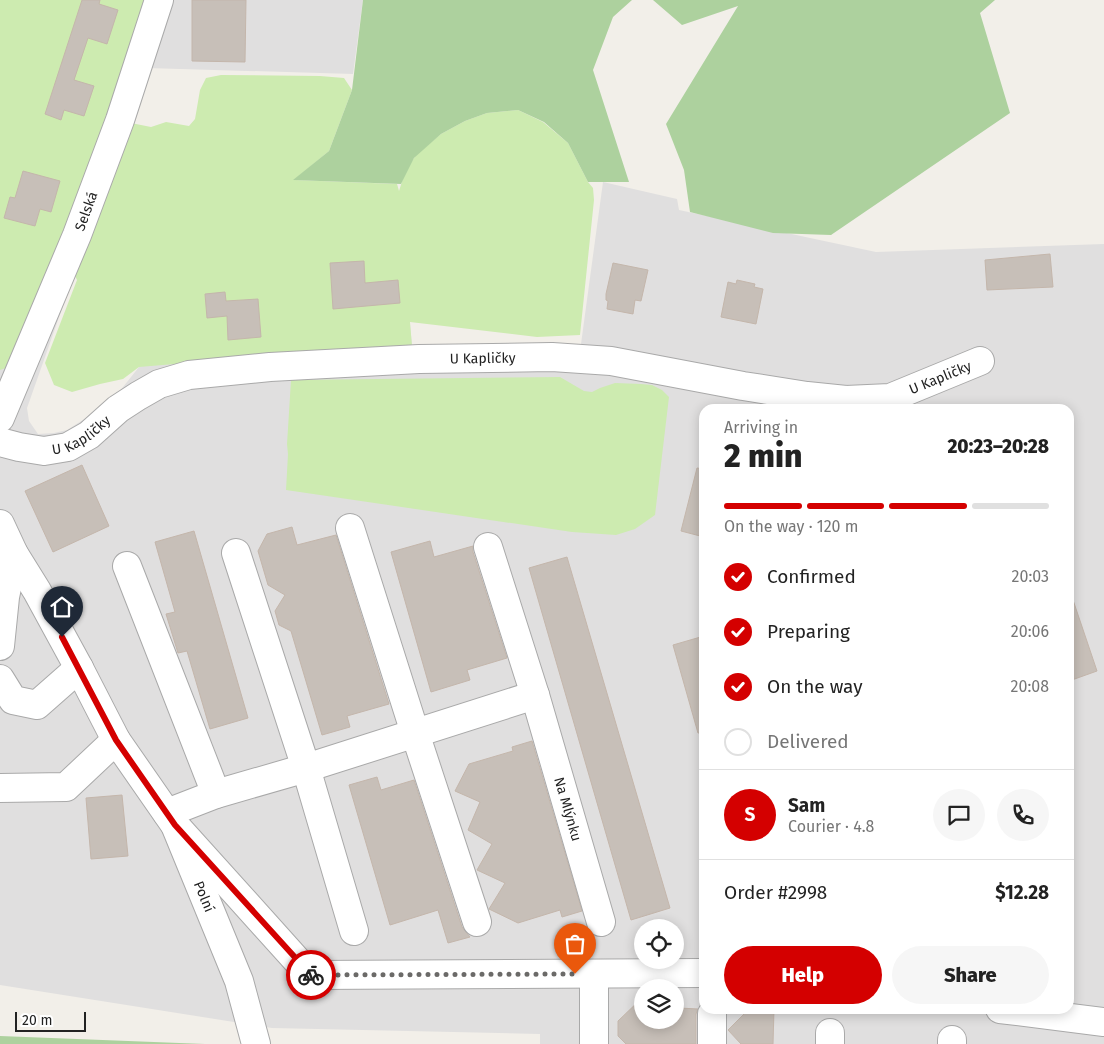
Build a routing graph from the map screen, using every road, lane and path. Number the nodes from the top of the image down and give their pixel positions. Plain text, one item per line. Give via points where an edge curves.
1 (159, 0) edge
2 (980, 362) dead end
3 (0, 418) edge
4 (0, 442) edge
5 (0, 524) edge
6 (350, 528) dead end
7 (488, 547) dead end
8 (236, 553) dead end
9 (14, 554) junction
10 (127, 566) dead end
11 (0, 646) edge
12 (79, 668) junction
13 (0, 679) edge
14 (535, 695) junction
15 (415, 734) junction
16 (116, 740) junction
17 (306, 768) junction
18 (0, 788) edge
19 (216, 794) junction
20 (171, 819) junction
21 (477, 922) dead end
22 (601, 922) dead end
23 (354, 931) dead end
24 (699, 973) edge
25 (594, 974) junction
26 (712, 1014) dead end
27 (1040, 1014) edge
28 (1104, 1022) edge
29 (256, 1044) edge
30 (594, 1044) edge
31 (712, 1044) edge

1 - 3 street, Selská via 120,120 80,226
2 - 4 street, U Kapličky via 890,398 846,400 743,386 611,361 552,357 419,359 270,367 189,375 159,384 118,408 89,435 68,447 44,451
5 - 9 street, Polní
6 - 15 street
7 - 14 street, Na Mlýnku
8 - 17 street
9 - 11 street
9 - 12 street, Polní
10 - 19 street
12 - 13 street via 37,706 13,700
12 - 16 street, Polní
14 - 15 street
14 - 22 street, Na Mlýnku
15 - 17 street
15 - 21 street
16 - 18 street via 66,787
16 - 20 street, Polní
17 - 19 street
17 - 23 street
19 - 20 street
20 - 25 street via 310,975
20 - 29 street, Polní via 239,981
24 - 25 street
25 - 30 street
26 - 31 street
27 - 28 street

